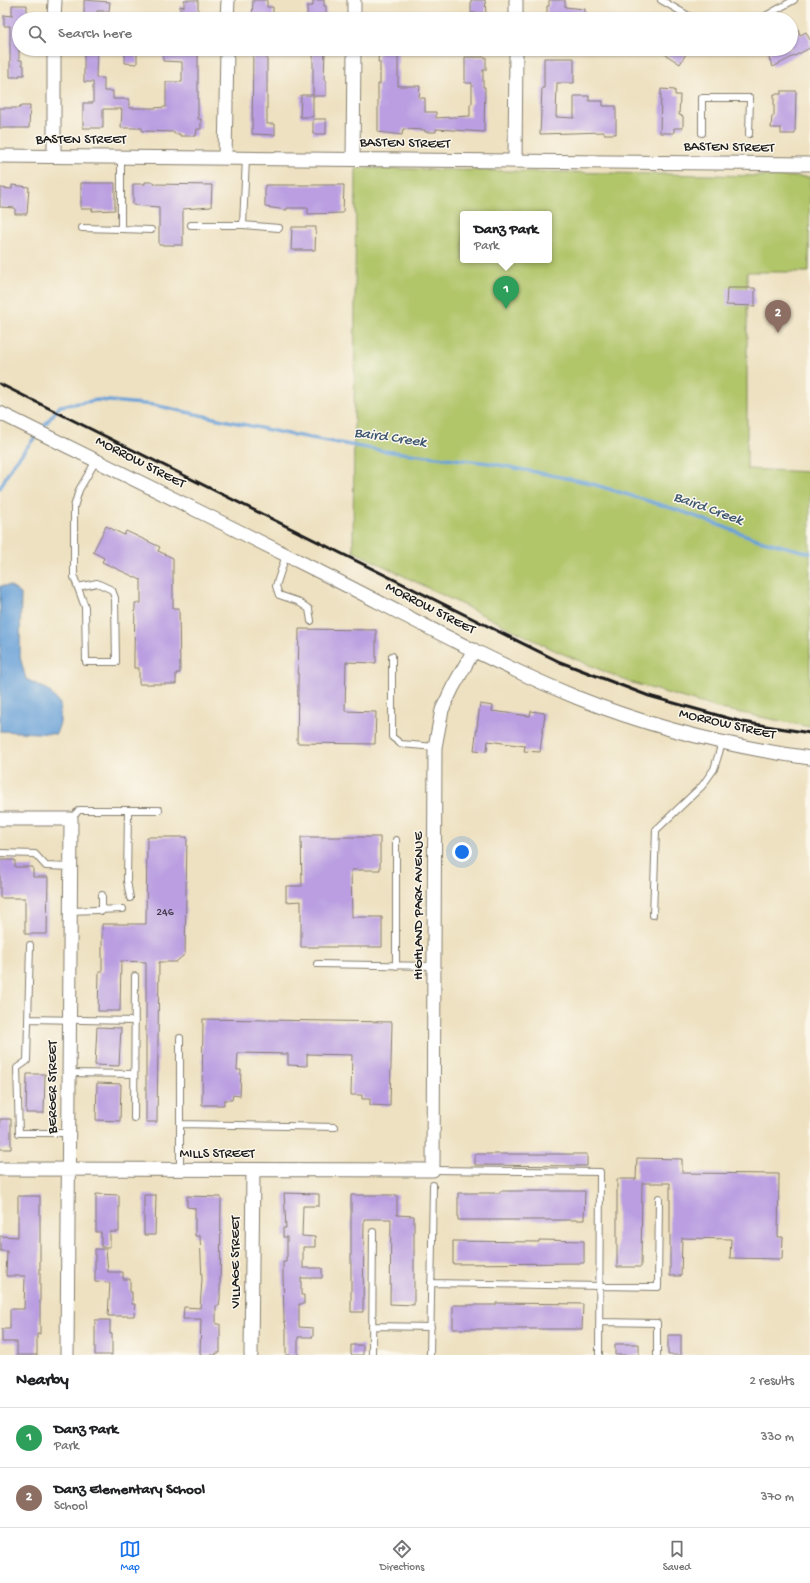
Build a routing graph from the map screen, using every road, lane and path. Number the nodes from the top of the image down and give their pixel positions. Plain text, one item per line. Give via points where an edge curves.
1 (55, 0) edge
2 (228, 0) edge
3 (354, 0) edge
4 (516, 0) edge
5 (661, 0) edge
6 (794, 0) edge
7 (54, 12) edge
8 (227, 12) edge
9 (354, 12) edge
10 (516, 12) edge
11 (682, 12) edge
12 (773, 12) edge
13 (54, 56) edge
14 (227, 56) edge
15 (354, 56) edge
16 (516, 56) edge
17 (702, 133) dead end
18 (749, 134) dead end
19 (0, 156) edge
20 (54, 156) junction
21 (121, 156) junction
22 (225, 158) junction
23 (246, 158) junction
24 (353, 159) junction
25 (515, 161) junction
26 (810, 164) edge
27 (191, 225) dead end
28 (243, 225) junction
29 (82, 228) dead end
30 (279, 228) dead end
31 (121, 229) junction
32 (151, 230) dead end
33 (0, 413) edge
34 (97, 459) junction
35 (286, 555) junction
36 (78, 588) junction
37 (311, 621) dead end
38 (474, 650) junction
39 (392, 656) dead end
40 (722, 743) junction
41 (435, 747) junction
42 (810, 758) edge
43 (128, 810) junction
44 (160, 810) dead end
45 (0, 819) edge
46 (71, 819) junction
47 (396, 840) dead end
48 (0, 853) edge
49 (71, 867) junction
50 (102, 895) dead end
51 (130, 898) dead end
52 (123, 909) dead end
53 (102, 910) junction
54 (70, 911) junction
55 (653, 915) dead end
56 (30, 945) dead end
57 (317, 964) dead end
58 (396, 966) junction
59 (434, 966) junction
60 (135, 976) dead end
61 (28, 1019) junction
62 (70, 1020) junction
63 (134, 1021) junction
64 (180, 1038) dead end
65 (69, 1073) junction
66 (134, 1074) junction
67 (134, 1118) dead end
68 (180, 1124) junction
69 (335, 1127) dead end
70 (69, 1133) junction
71 (0, 1169) edge
72 (69, 1169) junction
73 (180, 1170) junction
74 (253, 1170) junction
75 (433, 1170) junction
76 (433, 1185) dead end
77 (659, 1198) dead end
78 (373, 1232) dead end
79 (431, 1283) junction
80 (600, 1287) junction
81 (600, 1322) junction
82 (372, 1326) junction
83 (431, 1327) junction
84 (67, 1355) edge
85 (251, 1355) edge
86 (372, 1355) edge
87 (430, 1355) edge
88 (599, 1355) edge
89 (657, 1355) edge

1 - 7 street
2 - 8 street
3 - 9 street
4 - 10 street
5 - 11 lane
6 - 12 lane
13 - 20 street
14 - 22 street
15 - 24 street
16 - 25 street
17 - 18 lane via 702,98 750,98
19 - 20 street, BASTEN STREET
20 - 21 street, BASTEN STREET
21 - 22 street, BASTEN STREET
21 - 31 lane
22 - 23 street, BASTEN STREET
23 - 24 street, BASTEN STREET
23 - 28 lane
24 - 25 street, BASTEN STREET
25 - 26 street, BASTEN STREET
27 - 28 lane
28 - 30 lane
29 - 31 lane
31 - 32 lane
33 - 34 street, MORROW STREET
34 - 35 street, MORROW STREET
34 - 36 lane via 79,490 74,507 74,577
35 - 37 lane via 276,586 279,595 297,601 308,609
35 - 38 street, MORROW STREET
36 - 36 lane via 85,607 86,662 116,662 115,598 112,590 97,583
38 - 40 street, MORROW STREET via 579,698 628,716
38 - 41 street, HIGHLAND PARK AVENUE via 442,710
39 - 41 lane via 392,737 401,744
40 - 42 street, MORROW STREET
40 - 55 lane via 714,769 702,786 656,830
41 - 59 street, HIGHLAND PARK AVENUE
43 - 44 lane
43 - 46 lane via 79,810
43 - 51 lane via 127,881
45 - 46 street
46 - 49 street, BERGER STREET
47 - 58 lane
48 - 49 lane via 35,854 46,866
49 - 54 street, BERGER STREET
50 - 53 lane
52 - 53 lane
53 - 54 lane
54 - 62 street, BERGER STREET
56 - 61 lane
57 - 58 lane
58 - 59 lane
59 - 75 street, HIGHLAND PARK AVENUE
60 - 63 lane
61 - 62 lane
61 - 70 lane via 27,1061 18,1068 19,1133
62 - 63 lane
62 - 65 street, BERGER STREET
63 - 66 lane
64 - 68 lane
65 - 66 lane
65 - 70 street, BERGER STREET
66 - 67 lane
68 - 69 lane
68 - 73 lane
70 - 72 street, BERGER STREET
71 - 72 street, MILLS STREET
72 - 73 street, MILLS STREET
72 - 84 street, BERGER STREET
73 - 74 street, MILLS STREET
74 - 75 street, MILLS STREET
74 - 85 street, VILLAGE STREET
75 - 80 lane via 600,1172
76 - 79 lane
77 - 80 lane via 658,1287
78 - 82 lane
79 - 80 lane
79 - 83 lane
80 - 81 lane
81 - 88 lane
81 - 89 lane via 657,1323
82 - 83 lane
82 - 86 lane
83 - 87 lane

